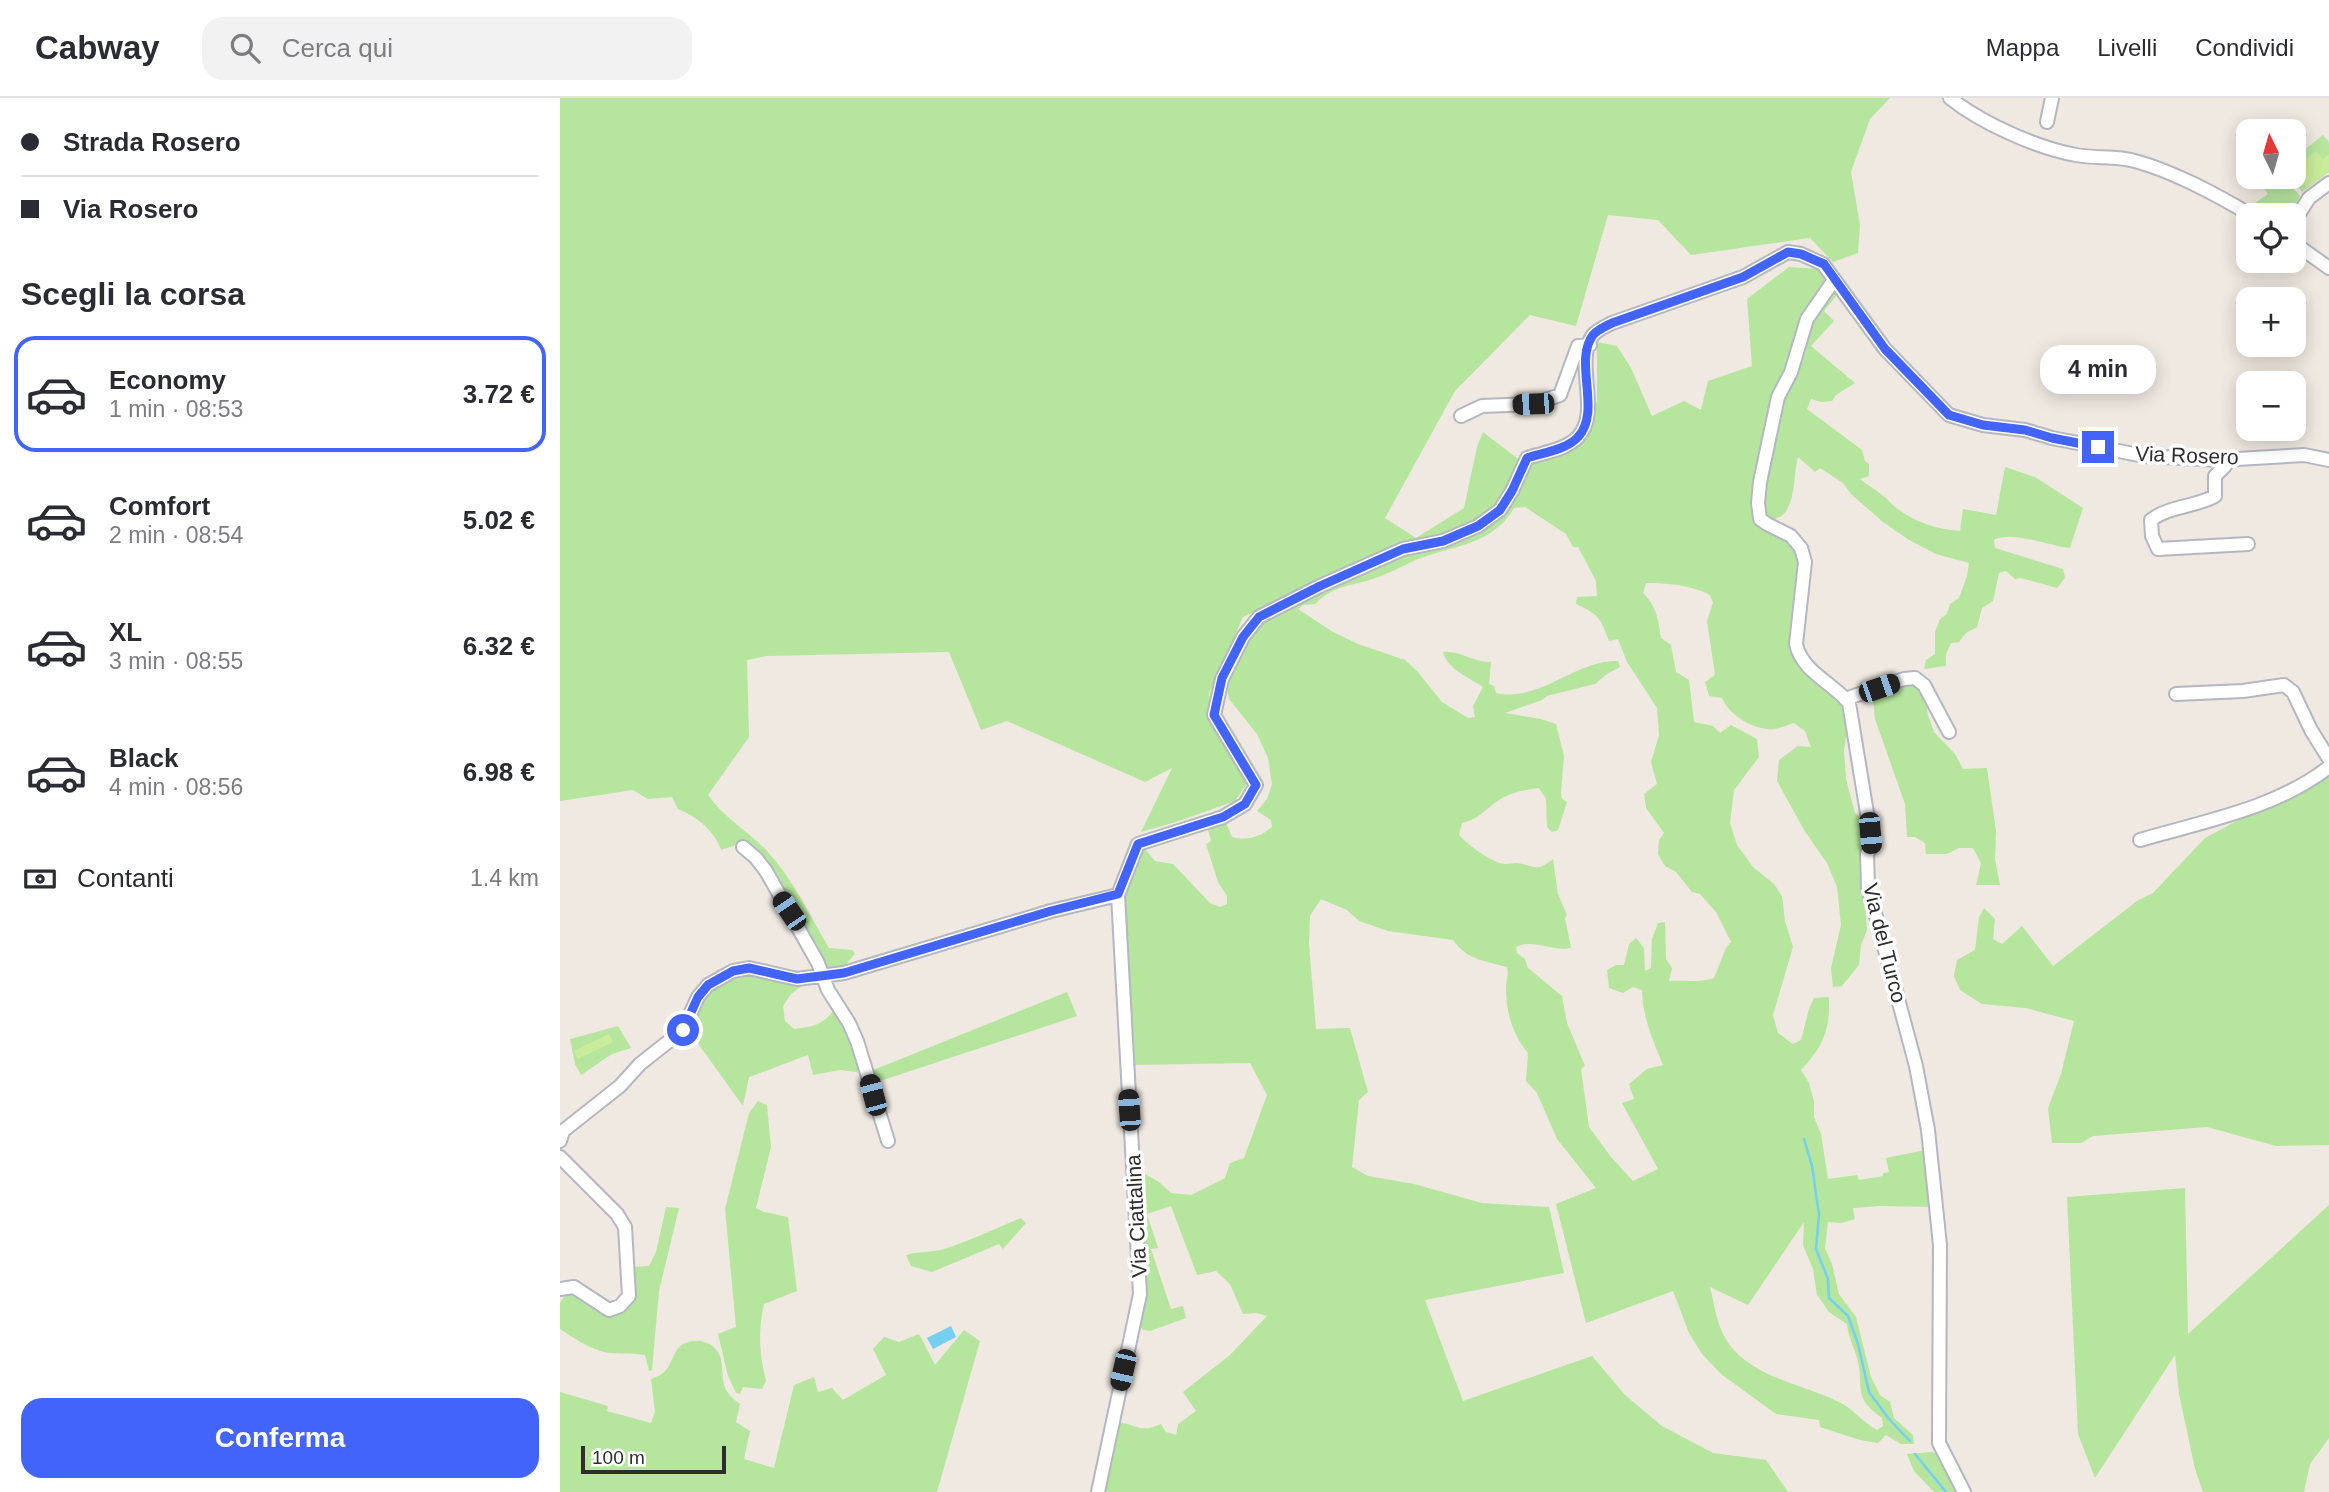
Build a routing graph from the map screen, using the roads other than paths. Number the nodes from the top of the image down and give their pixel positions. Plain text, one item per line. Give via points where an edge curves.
1 (1950, 98) edge
2 (2052, 98) edge
3 (2045, 133) junction
4 (2329, 183) edge
5 (2306, 203) edge
6 (2236, 207) edge
7 (2306, 252) edge
8 (2329, 268) edge
9 (1834, 280) junction
10 (1590, 345) junction
11 (1461, 416) dead end
12 (2227, 459) junction
13 (2329, 460) edge
14 (2248, 544) dead end
15 (2176, 694) dead end
16 (1845, 699) junction
17 (1949, 733) dead end
18 (2329, 759) edge
19 (2329, 767) edge
20 (2140, 840) dead end
21 (743, 847) dead end
22 (1118, 894) junction
23 (823, 977) junction
24 (560, 1141) edge
25 (888, 1141) dead end
26 (560, 1157) edge
27 (560, 1289) edge
28 (1098, 1492) edge
29 (1964, 1492) edge

1 - 3 street via 1982,119
2 - 3 street
3 - 6 street via 2073,155 2138,162
4 - 5 street
7 - 8 street
9 - 10 street, Via Rosero via 1824,264 1788,252 1743,277 1612,323 1593,335
9 - 12 street, Via Rosero via 1885,349 1949,415 2144,456
9 - 16 street via 1807,320 1791,372 1777,397 1759,503 1760,519 1791,536 1805,562 1796,644 1799,656
10 - 11 street, Via Rosero via 1578,346 1560,395 1533,404 1482,406
10 - 22 street via 1587,418 1578,437 1527,458 1500,510 1478,526 1443,541 1403,549 1259,617 1222,678 1214,715 1256,785 1245,804 1223,817 1138,844
12 - 13 street, Via Rosero via 2304,455
12 - 14 street via 2215,475 2215,496 2159,514 2151,520 2152,536 2158,549
15 - 18 street via 2284,685 2293,692
16 - 17 street via 1915,678 1924,685
16 - 29 street, Via del Turco via 1868,819 1868,887 1916,1066 1928,1130 1940,1245 1939,1443
19 - 20 street via 2259,805
21 - 23 street via 766,871
22 - 23 street
22 - 28 street, Via Ciattalina via 1140,1294
23 - 24 street via 788,978 749,968 708,985 683,1030 563,1131
23 - 25 street via 857,1041
26 - 27 street via 625,1227 629,1296 609,1310 574,1287

